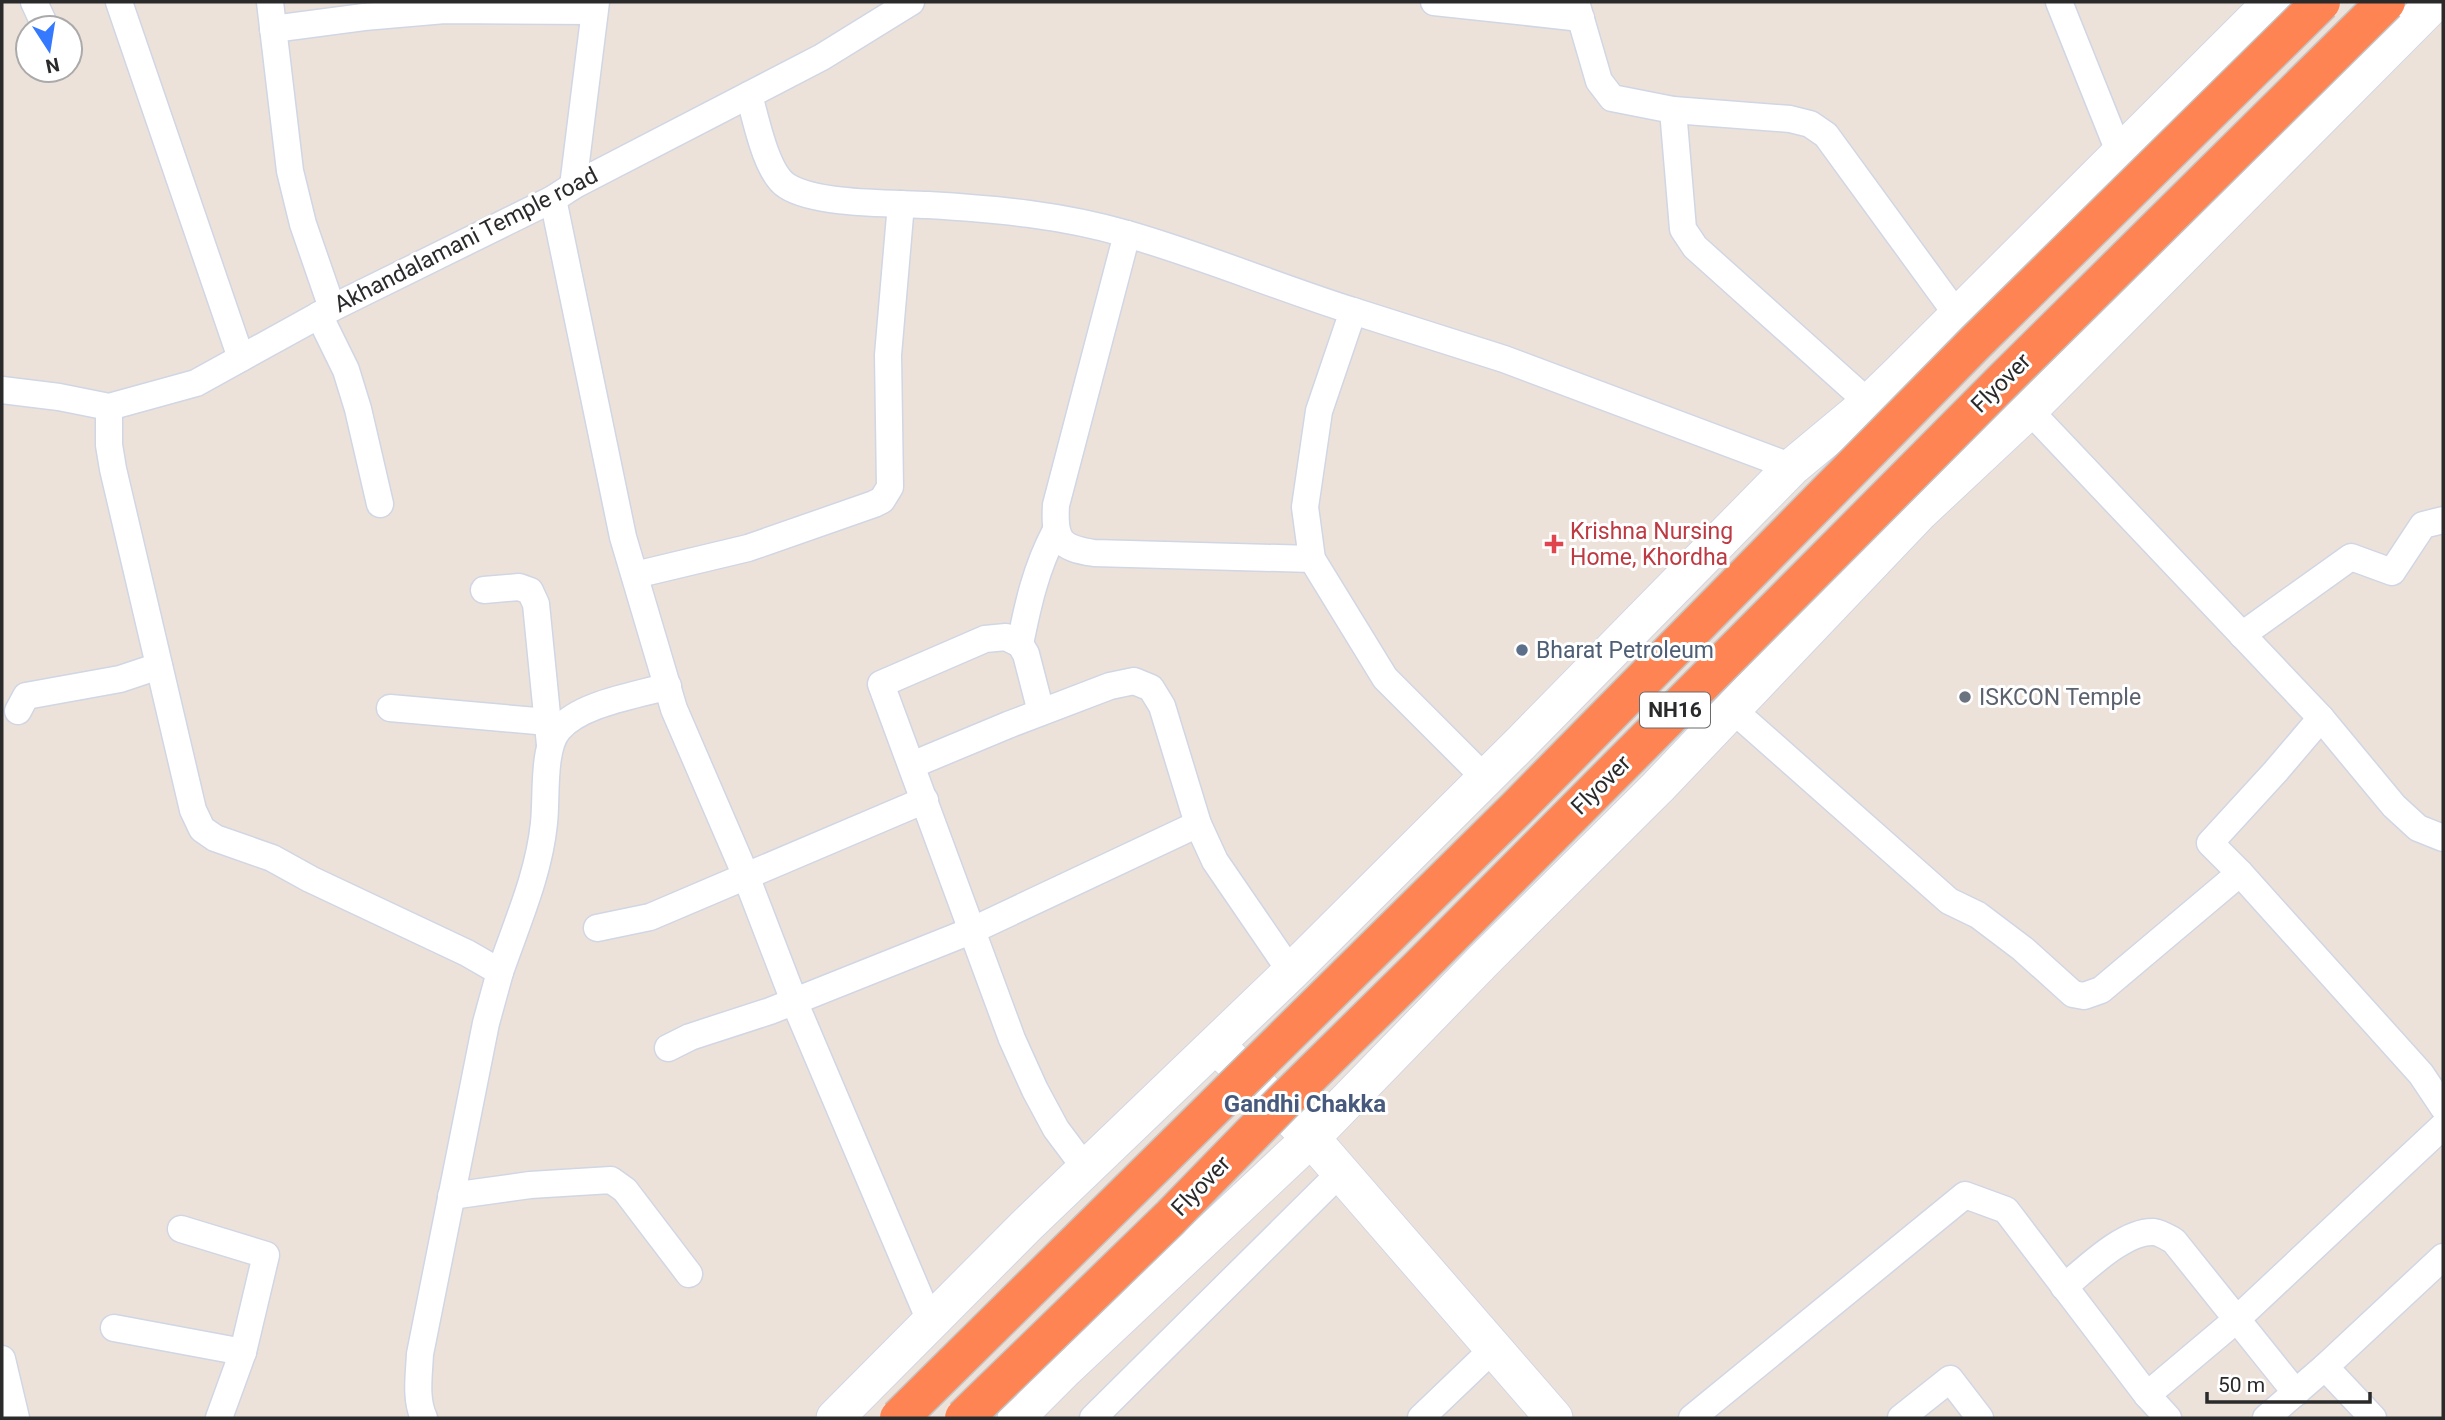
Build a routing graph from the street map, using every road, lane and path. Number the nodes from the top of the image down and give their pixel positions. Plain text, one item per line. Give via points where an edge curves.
1 (119, 2) edge
2 (270, 2) edge
3 (911, 2) edge
4 (1434, 2) edge
5 (2059, 2) edge
6 (2272, 2) edge
7 (2321, 2) edge
8 (2386, 2) edge
9 (2435, 2) edge
10 (595, 6) edge
11 (1578, 10) edge
12 (273, 29) junction
13 (749, 95) junction
14 (1673, 110) junction
15 (2120, 154) junction
16 (563, 193) junction
17 (901, 204) junction
18 (1127, 234) junction
19 (326, 311) junction
20 (1353, 311) junction
21 (1958, 316) junction
22 (241, 358) junction
23 (2, 390) edge
24 (1869, 403) junction
25 (109, 408) junction
26 (2029, 410) junction
27 (1792, 467) junction
28 (380, 504) dead end
29 (2443, 520) edge
30 (1055, 532) junction
31 (1312, 559) junction
32 (635, 575) junction
33 (484, 590) dead end
34 (2242, 635) junction
35 (1020, 644) junction
36 (159, 666) junction
37 (667, 687) junction
38 (390, 708) dead end
39 (1732, 709) junction
40 (18, 711) dead end
41 (1041, 712) junction
42 (2321, 718) junction
43 (549, 734) junction
44 (912, 765) junction
45 (1485, 778) junction
46 (925, 800) junction
47 (1198, 824) junction
48 (2443, 838) edge
49 (2240, 873) junction
50 (746, 876) junction
51 (597, 928) dead end
52 (972, 930) junction
53 (500, 972) junction
54 (1291, 972) junction
55 (794, 1001) junction
56 (1215, 1045) junction
57 (668, 1048) dead end
58 (2443, 1107) edge
59 (2443, 1126) edge
60 (1311, 1138) junction
61 (1086, 1169) junction
62 (1341, 1172) junction
63 (451, 1196) junction
64 (181, 1229) dead end
65 (2443, 1257) edge
66 (689, 1274) dead end
67 (2064, 1287) junction
68 (2236, 1320) junction
69 (930, 1321) junction
70 (114, 1328) dead end
71 (1493, 1349) junction
72 (243, 1352) junction
73 (2, 1359) edge
74 (2325, 1367) junction
75 (2295, 1393) junction
76 (2147, 1395) junction
77 (16, 1418) edge
78 (219, 1418) edge
79 (425, 1418) edge
80 (835, 1418) edge
81 (899, 1418) edge
82 (964, 1418) edge
83 (1016, 1418) edge
84 (1093, 1418) edge
85 (1422, 1418) edge
86 (1554, 1418) edge
87 (1692, 1418) edge
88 (1901, 1418) edge
89 (1980, 1418) edge
90 (2168, 1418) edge
91 (2266, 1418) edge
92 (2373, 1418) edge

1 - 22 street
2 - 12 street
3 - 13 street, Akhandalamani Temple road
4 - 11 street
5 - 15 street
6 - 15 street
7 - 81 highway, Flyover / NH16, bridge via 1976,342 1516,809
8 - 82 highway, Flyover / NH16, bridge via 1170,1218
9 - 26 street
10 - 12 street via 445,10
10 - 16 street
11 - 14 street via 1599,81 1612,97
12 - 19 street via 290,171
13 - 16 street, Akhandalamani Temple road
13 - 17 street via 771,167 786,186 814,195
14 - 21 street via 1790,120 1818,129
14 - 24 street via 1683,229 1695,247
15 - 21 street
16 - 19 street, Akhandalamani Temple road
16 - 32 street via 623,537
17 - 18 street via 1000,209
17 - 32 street via 888,355 887,495 874,504 748,548
18 - 20 street
18 - 30 street via 1056,505
19 - 22 street, Akhandalamani Temple road
19 - 28 street via 358,409
20 - 27 street via 1504,359
20 - 31 street via 1319,411 1305,507
21 - 24 street
22 - 25 street, Akhandalamani Temple road via 196,383
23 - 25 street, Akhandalamani Temple road
24 - 27 street
25 - 36 street via 113,470
26 - 34 street
26 - 39 street via 1919,513
27 - 45 street
29 - 34 street via 2423,526 2392,572 2351,557
30 - 31 street via 1066,546 1094,553
30 - 35 street via 1032,586
31 - 45 street via 1385,678
32 - 37 street
33 - 43 street via 519,587 530,591 536,604
34 - 42 street
35 - 41 street
35 - 44 street via 1006,637 985,639 880,684
36 - 40 street via 120,679 26,696
36 - 53 street via 193,810 202,829 272,858
37 - 43 street via 587,709
37 - 50 street
38 - 43 street
39 - 49 street via 1949,901 1978,915 2073,994 2084,996 2101,990
39 - 60 street
41 - 44 street
41 - 47 street via 1133,681 1151,688 1162,706
42 - 48 street via 2394,806 2418,828
42 - 49 street via 2210,843
43 - 53 street via 544,825 536,866
44 - 46 street
45 - 54 street
46 - 50 street
46 - 52 street
47 - 52 street
47 - 54 street via 1215,861
49 - 58 street via 2421,1074
50 - 51 street via 650,917
50 - 55 street
52 - 55 street
52 - 61 street via 1035,1090 1056,1129
53 - 63 street
54 - 56 street
55 - 57 street
55 - 69 street
56 - 60 street
56 - 61 street
59 - 68 street
60 - 62 street
60 - 83 street
61 - 69 street
62 - 71 street
62 - 84 street
63 - 66 street via 611,1180 625,1190
63 - 79 street via 420,1354 418,1384
64 - 72 street via 266,1255
65 - 74 street
67 - 68 street via 2122,1241 2152,1232 2174,1241
67 - 76 street
67 - 87 street via 2006,1210 1965,1195
68 - 75 street
68 - 76 street
69 - 80 street
70 - 72 street
71 - 85 street
71 - 86 street
72 - 78 street
73 - 77 street
74 - 75 street
74 - 92 street
75 - 91 street
76 - 90 street
88 - 89 street via 1950,1379

